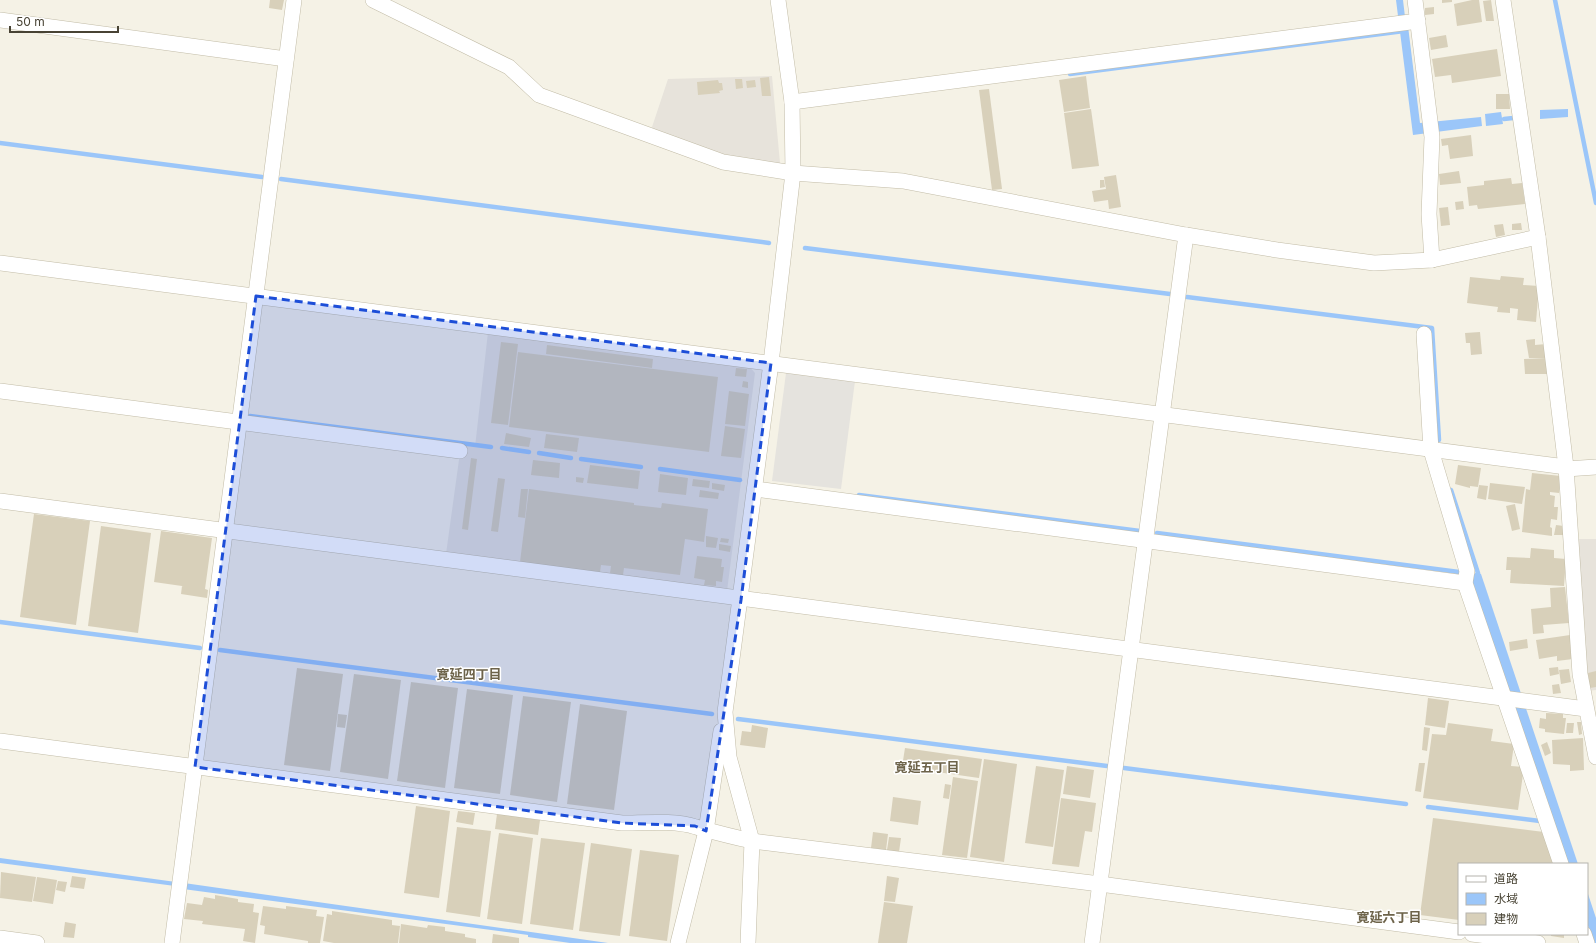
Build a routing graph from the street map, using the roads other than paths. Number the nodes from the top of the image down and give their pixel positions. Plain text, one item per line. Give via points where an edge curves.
1 (294, 0) edge
2 (373, 0) edge
3 (778, 0) edge
4 (1415, 0) edge
5 (1503, 0) edge
6 (0, 20) edge
7 (1409, 22) junction
8 (286, 59) junction
9 (792, 102) junction
10 (793, 173) junction
11 (1186, 235) junction
12 (1538, 237) junction
13 (1432, 260) junction
14 (0, 263) edge
15 (256, 296) junction
16 (1424, 334) dead end
17 (771, 363) junction
18 (0, 392) edge
19 (1162, 414) junction
20 (239, 422) junction
21 (460, 450) dead end
22 (1431, 450) junction
23 (1596, 467) edge
24 (1566, 468) junction
25 (755, 489) junction
26 (0, 501) edge
27 (225, 530) junction
28 (1146, 541) junction
29 (1465, 583) junction
30 (741, 600) junction
31 (1131, 650) junction
32 (1507, 699) junction
33 (1586, 709) junction
34 (725, 712) junction
35 (0, 741) edge
36 (1596, 757) edge
37 (195, 767) junction
38 (706, 831) junction
39 (752, 841) junction
40 (1561, 863) edge
41 (1100, 884) junction
42 (1458, 932) edge
43 (1479, 935) edge
44 (0, 938) edge
45 (37, 943) edge
46 (172, 943) edge
47 (678, 943) edge
48 (748, 943) edge
49 (1092, 943) edge
50 (1538, 943) edge

1 - 8 street
2 - 10 street via 509,67 539,95 723,162
3 - 9 street
4 - 7 street
5 - 12 street
6 - 8 street
7 - 9 street
7 - 13 street via 1432,137 1429,214
8 - 15 street
9 - 10 street
10 - 11 street via 903,181
10 - 17 street
11 - 13 street via 1374,263
11 - 19 street
12 - 13 street
12 - 24 street
14 - 15 street
15 - 17 street
15 - 20 street
16 - 22 street
17 - 19 street
17 - 25 street
18 - 20 street
19 - 22 street
19 - 28 street
20 - 21 street
20 - 27 street
22 - 24 street
22 - 29 street via 1467,571
23 - 24 street
24 - 33 street via 1580,674
25 - 28 street
25 - 30 street
26 - 27 street
27 - 30 street
27 - 37 street
28 - 29 street
28 - 31 street
29 - 32 street
30 - 31 street
30 - 34 street
31 - 32 street
31 - 41 street
32 - 33 street
32 - 40 street
33 - 36 street
34 - 38 street
34 - 39 street via 729,757
35 - 37 street
37 - 38 street via 622,823 695,826
37 - 46 street
38 - 39 street
38 - 47 street
39 - 41 street
39 - 48 street
41 - 42 street
41 - 49 street
43 - 50 street
44 - 45 street

